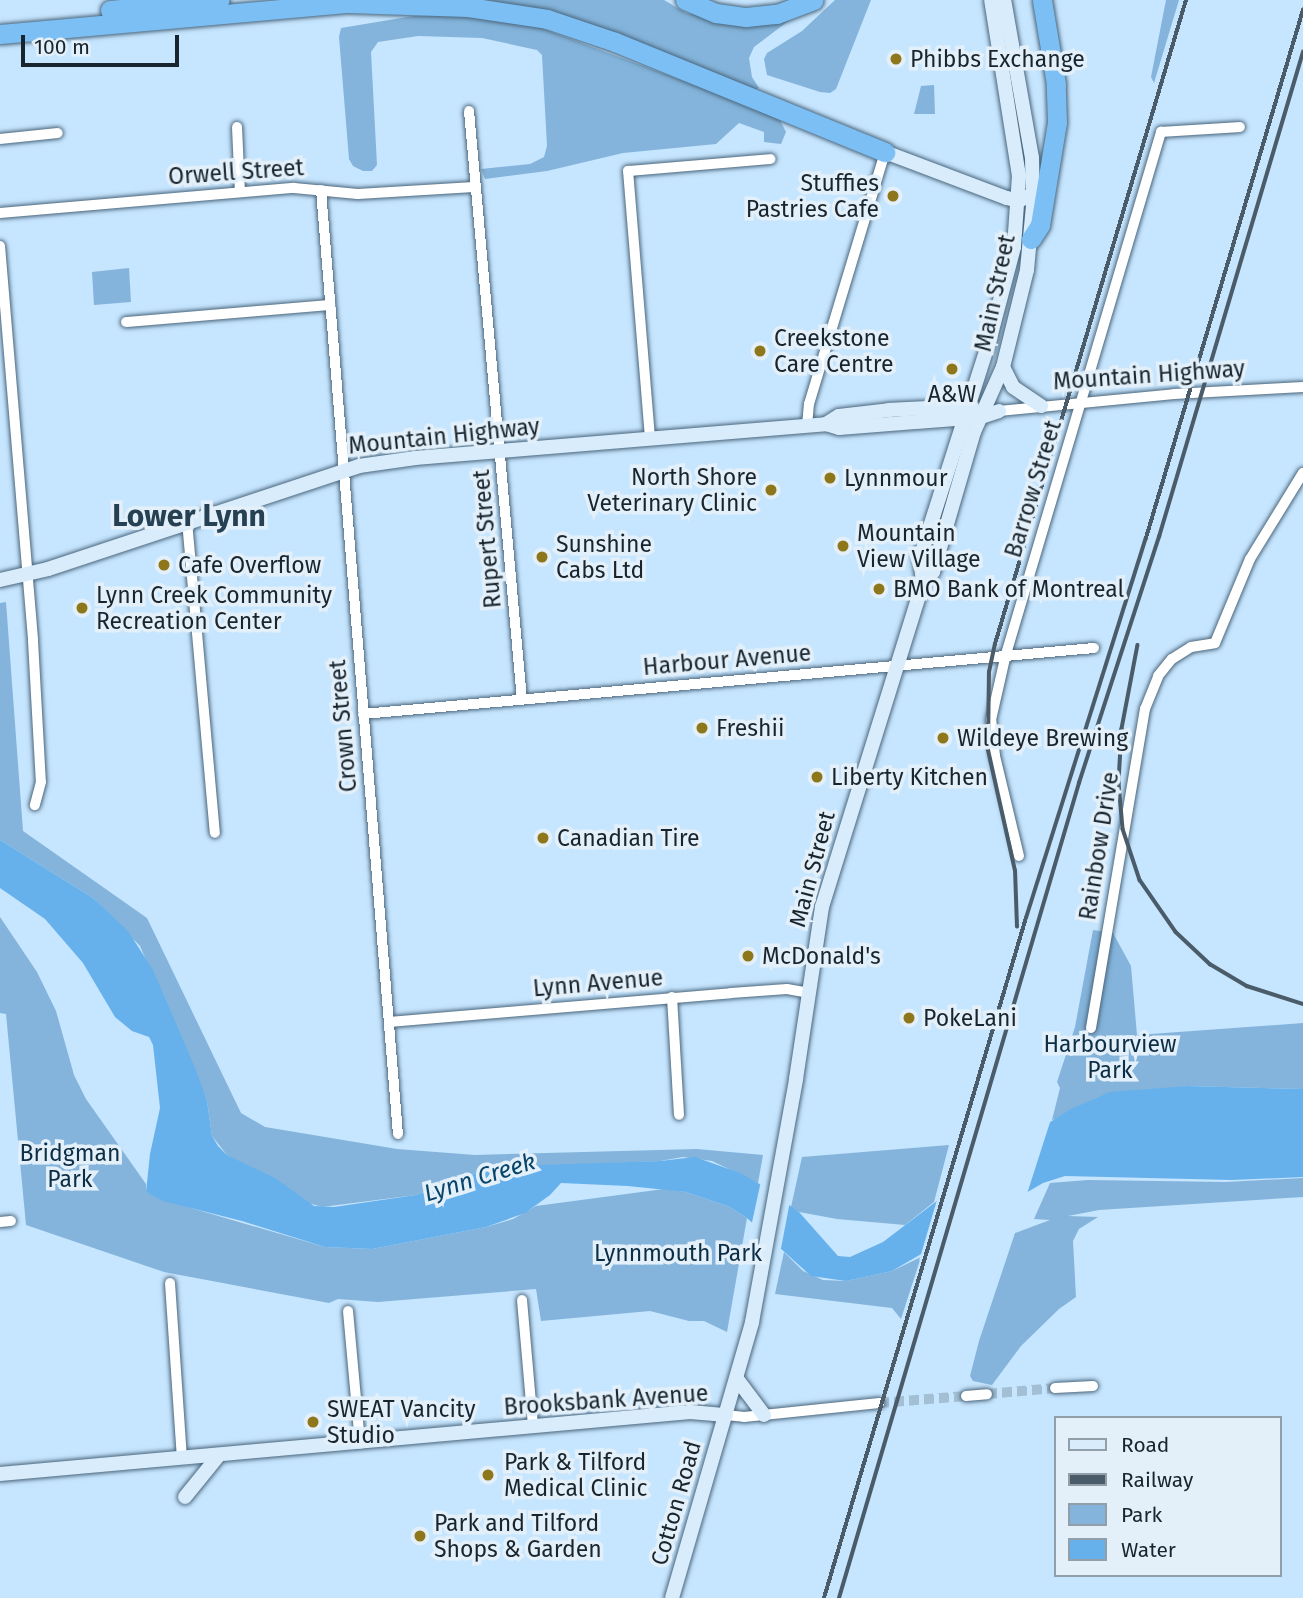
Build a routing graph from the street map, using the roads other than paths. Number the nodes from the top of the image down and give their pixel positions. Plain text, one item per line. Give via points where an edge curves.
1 (104, 0) edge
2 (220, 0) edge
3 (385, 0) edge
4 (685, 0) edge
5 (813, 0) edge
6 (991, 0) edge
7 (1004, 0) edge
8 (1042, 0) edge
9 (348, 3) junction
10 (188, 10) junction
11 (0, 22) edge
12 (0, 34) edge
13 (0, 45) edge
14 (469, 111) dead end
15 (237, 127) dead end
16 (1240, 127) dead end
17 (58, 133) dead end
18 (0, 139) edge
19 (885, 152) junction
20 (770, 159) dead end
21 (474, 187) junction
22 (1033, 188) junction
23 (321, 190) junction
24 (240, 192) junction
25 (1019, 201) junction
26 (0, 213) edge
27 (1031, 239) junction
28 (0, 246) edge
29 (330, 305) junction
30 (126, 322) dead end
31 (1003, 367) junction
32 (5, 382) edge
33 (1303, 387) edge
34 (1081, 402) junction
35 (1041, 406) junction
36 (989, 411) junction
37 (964, 412) junction
38 (807, 426) junction
39 (650, 439) junction
40 (500, 451) junction
41 (343, 469) junction
42 (1303, 473) edge
43 (187, 521) junction
44 (26, 575) junction
45 (0, 580) edge
46 (923, 582) junction
47 (1094, 648) dead end
48 (1006, 654) junction
49 (896, 666) junction
50 (522, 700) junction
51 (363, 714) junction
52 (35, 806) dead end
53 (215, 832) dead end
54 (1019, 856) dead end
55 (810, 993) junction
56 (672, 998) junction
57 (389, 1022) junction
58 (1091, 1028) dead end
59 (679, 1115) dead end
60 (398, 1134) dead end
61 (778, 1176) joint
62 (170, 1283) dead end
63 (522, 1300) dead end
64 (348, 1311) dead end
65 (737, 1379) junction
66 (1093, 1386) dead end
67 (1055, 1388) tunnel mouth
68 (987, 1394) tunnel mouth
69 (966, 1396) tunnel mouth
70 (879, 1403) tunnel mouth
71 (726, 1415) junction
72 (764, 1415) junction
73 (534, 1427) junction
74 (360, 1443) junction
75 (219, 1455) junction
76 (181, 1458) junction
77 (0, 1474) edge
78 (185, 1497) dead end
79 (672, 1598) edge

1 - 10 highway
2 - 10 highway
3 - 9 highway
4 - 5 highway via 716,13 747,18 777,14
6 - 25 main road, Main Street via 1017,158
7 - 22 main road, Main Street
8 - 27 highway via 1056,84 1057,122 1040,225
9 - 10 highway
9 - 19 highway via 468,7 547,19
10 - 11 highway
10 - 12 highway
10 - 13 highway
14 - 21 street, Rupert Street
15 - 24 street
16 - 34 street, Barrow Street via 1161,132
17 - 18 street
19 - 25 main road
19 - 38 street via 809,404
20 - 39 street via 628,171
21 - 23 street, Orwell Street via 358,194
21 - 40 street, Rupert Street
22 - 25 main road
22 - 27 main road, Main Street
23 - 24 street, Orwell Street
23 - 29 street, Crown Street
24 - 26 street, Orwell Street
25 - 37 main road, Main Street via 1007,276
27 - 31 main road, Main Street
28 - 32 street
29 - 30 street
29 - 41 street, Crown Street
31 - 35 main road via 1013,387
31 - 36 main road, Main Street
32 - 44 street
33 - 34 street, Mountain Highway
34 - 35 street, Mountain Highway
34 - 48 street, Barrow Street
35 - 36 street, Mountain Highway
36 - 37 main road, Mountain Highway
36 - 46 main road, Main Street via 933,572
37 - 38 main road, Mountain Highway via 839,428
37 - 46 main road, Main Street via 920,558
38 - 39 main road, Mountain Highway
39 - 40 main road, Mountain Highway
40 - 41 main road, Mountain Highway
40 - 50 street, Rupert Street
41 - 43 main road, Mountain Highway
41 - 51 street, Crown Street
42 - 58 street, Rainbow Drive via 1250,559 1215,643 1191,647 1172,659 1158,676 1145,709
43 - 44 main road, Mountain Highway
43 - 53 street
44 - 45 main road, Mountain Highway
44 - 52 street via 41,782
46 - 49 main road, Main Street
47 - 48 street, Harbour Avenue
48 - 49 street, Harbour Avenue
48 - 54 street, Barrow Street via 991,720
49 - 50 street, Harbour Avenue
49 - 55 main road, Main Street via 822,907
50 - 51 street, Harbour Avenue
51 - 57 street, Crown Street
55 - 56 street, Lynn Avenue via 787,989
55 - 61 main road, Main Street
56 - 57 street, Lynn Avenue
56 - 59 street
57 - 60 street, Crown Street
61 - 65 main road, Cotton Road
62 - 76 street
63 - 73 street
64 - 74 street
65 - 71 main road, Cotton Road
65 - 72 main road
66 - 67 street
68 - 69 street
70 - 72 street, Brooksbank Avenue
71 - 72 street, Brooksbank Avenue
71 - 73 main road, Brooksbank Avenue via 699,1411
71 - 79 main road, Cotton Road
73 - 74 main road, Brooksbank Avenue
74 - 75 main road, Brooksbank Avenue
75 - 76 main road, Brooksbank Avenue
75 - 78 main road
76 - 77 main road, Brooksbank Avenue

